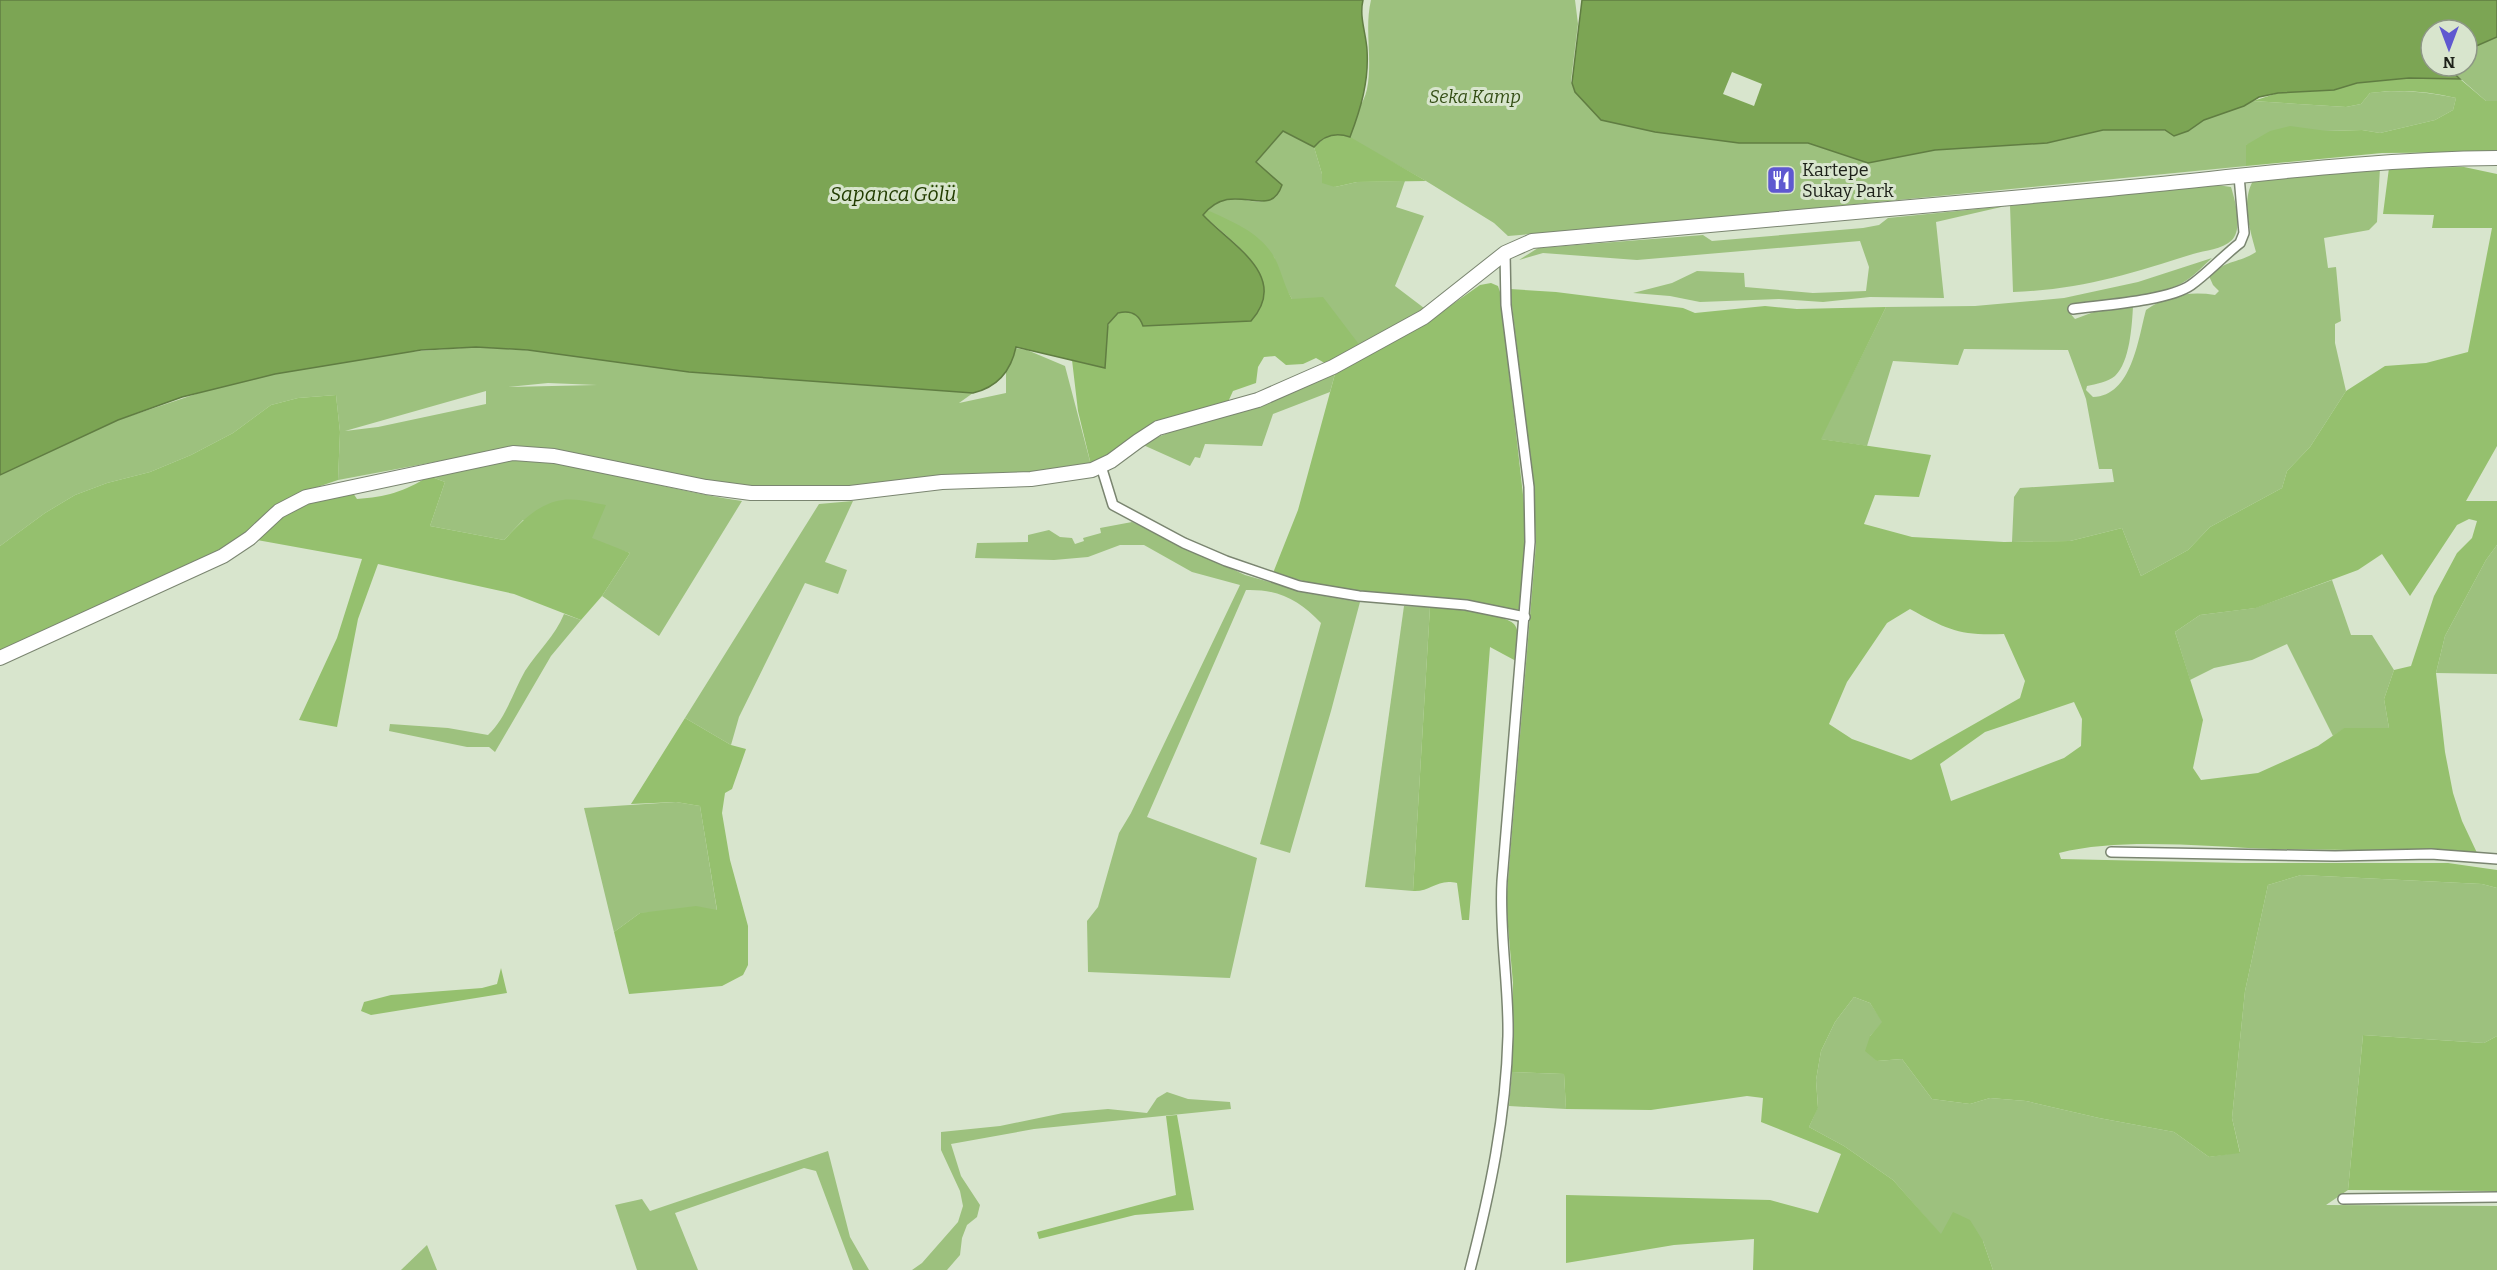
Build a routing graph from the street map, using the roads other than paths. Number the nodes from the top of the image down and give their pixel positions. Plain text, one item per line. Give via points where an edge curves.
1 (2497, 158) edge
2 (2239, 176) junction
3 (1505, 252) junction
4 (2073, 309) dead end
5 (1101, 466) junction
6 (1525, 617) junction
7 (0, 658) edge
8 (2111, 852) dead end
9 (2497, 859) edge
10 (2497, 1197) edge
11 (2343, 1199) dead end
12 (1470, 1270) edge

1 - 2 street via 2386,161
2 - 3 street via 1532,241
2 - 4 street via 2244,233 2240,243 2190,286 2142,299
3 - 5 street via 1445,303 1379,343 1258,400 1158,428
3 - 6 street via 1506,305 1530,509
5 - 6 street via 1113,505 1184,543 1252,571 1329,592 1466,605
5 - 7 street via 1041,478 942,482 855,492 751,493 554,456 513,453 298,500 223,556
6 - 12 street via 1501,905 1508,1005 1506,1075 1492,1183
8 - 9 street via 2431,854
10 - 11 street

